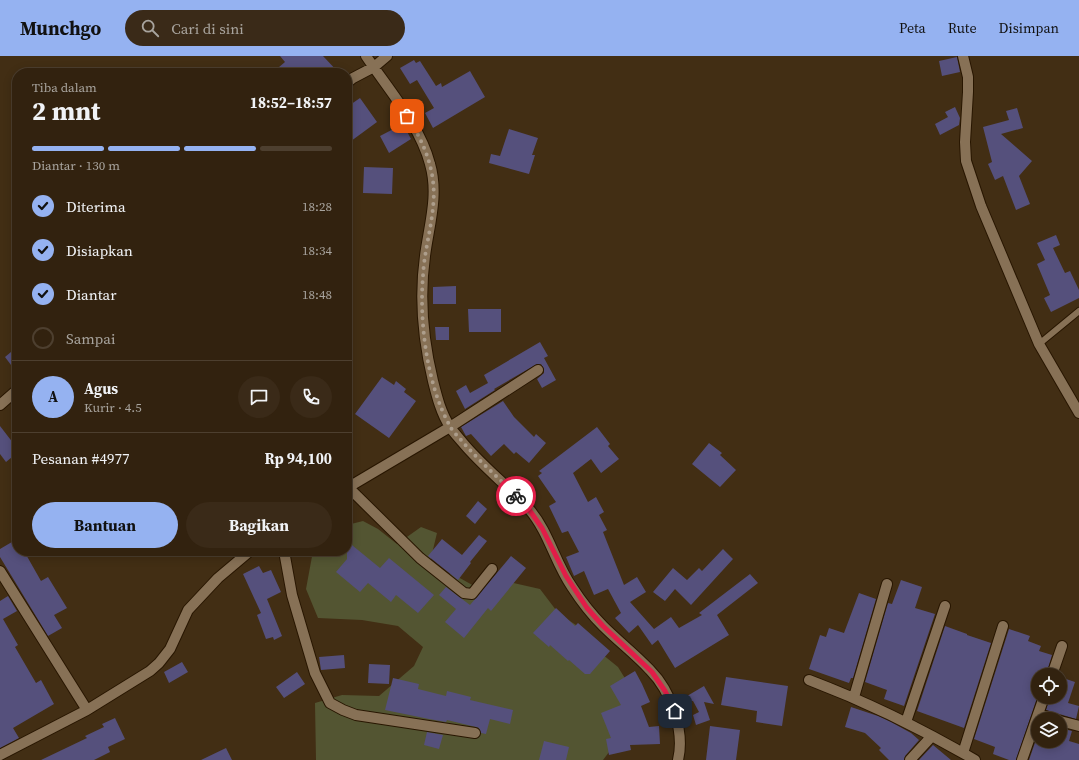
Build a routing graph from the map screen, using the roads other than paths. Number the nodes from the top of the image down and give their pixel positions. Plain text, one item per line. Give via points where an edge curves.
1 (366, 56) edge
2 (387, 56) edge
3 (963, 56) edge
4 (374, 68) junction
5 (352, 79) edge
6 (1079, 311) edge
7 (1039, 344) junction
8 (538, 370) dead end
9 (12, 394) edge
10 (0, 405) edge
11 (1079, 413) edge
12 (450, 427) junction
13 (352, 485) edge
14 (352, 491) edge
15 (244, 556) edge
16 (285, 556) edge
17 (492, 568) dead end
18 (0, 571) edge
19 (887, 584) dead end
20 (945, 606) dead end
21 (1003, 626) dead end
22 (1062, 646) dead end
23 (1054, 668) edge
24 (809, 680) dead end
25 (854, 697) junction
26 (87, 710) junction
27 (906, 722) junction
28 (1067, 722) edge
29 (1079, 726) edge
30 (475, 733) dead end
31 (1031, 734) edge
32 (932, 736) junction
33 (963, 752) junction
34 (0, 755) edge
35 (678, 760) edge
36 (910, 760) edge
37 (976, 760) edge
38 (1022, 760) edge

1 - 4 street
2 - 4 street
3 - 7 street via 968,77 964,142 966,161 981,206
4 - 5 street
4 - 12 street via 415,128 425,146 431,165 434,205 423,275 423,324 436,394
6 - 7 lane
7 - 11 street
8 - 12 street
9 - 10 street
12 - 13 street
12 - 35 street via 471,452 530,511 542,528 568,582 587,608 652,672 675,711 680,732
14 - 17 street via 420,558 464,593 472,594
15 - 26 street via 218,578 188,610 170,649 159,663
16 - 30 street via 292,595 315,673 330,703 356,715
18 - 26 street
19 - 25 street
20 - 27 street
21 - 33 street
22 - 23 street
24 - 25 street
25 - 27 street
26 - 34 street
27 - 32 street
28 - 29 street
31 - 38 street
32 - 33 street
32 - 36 street
33 - 37 street

